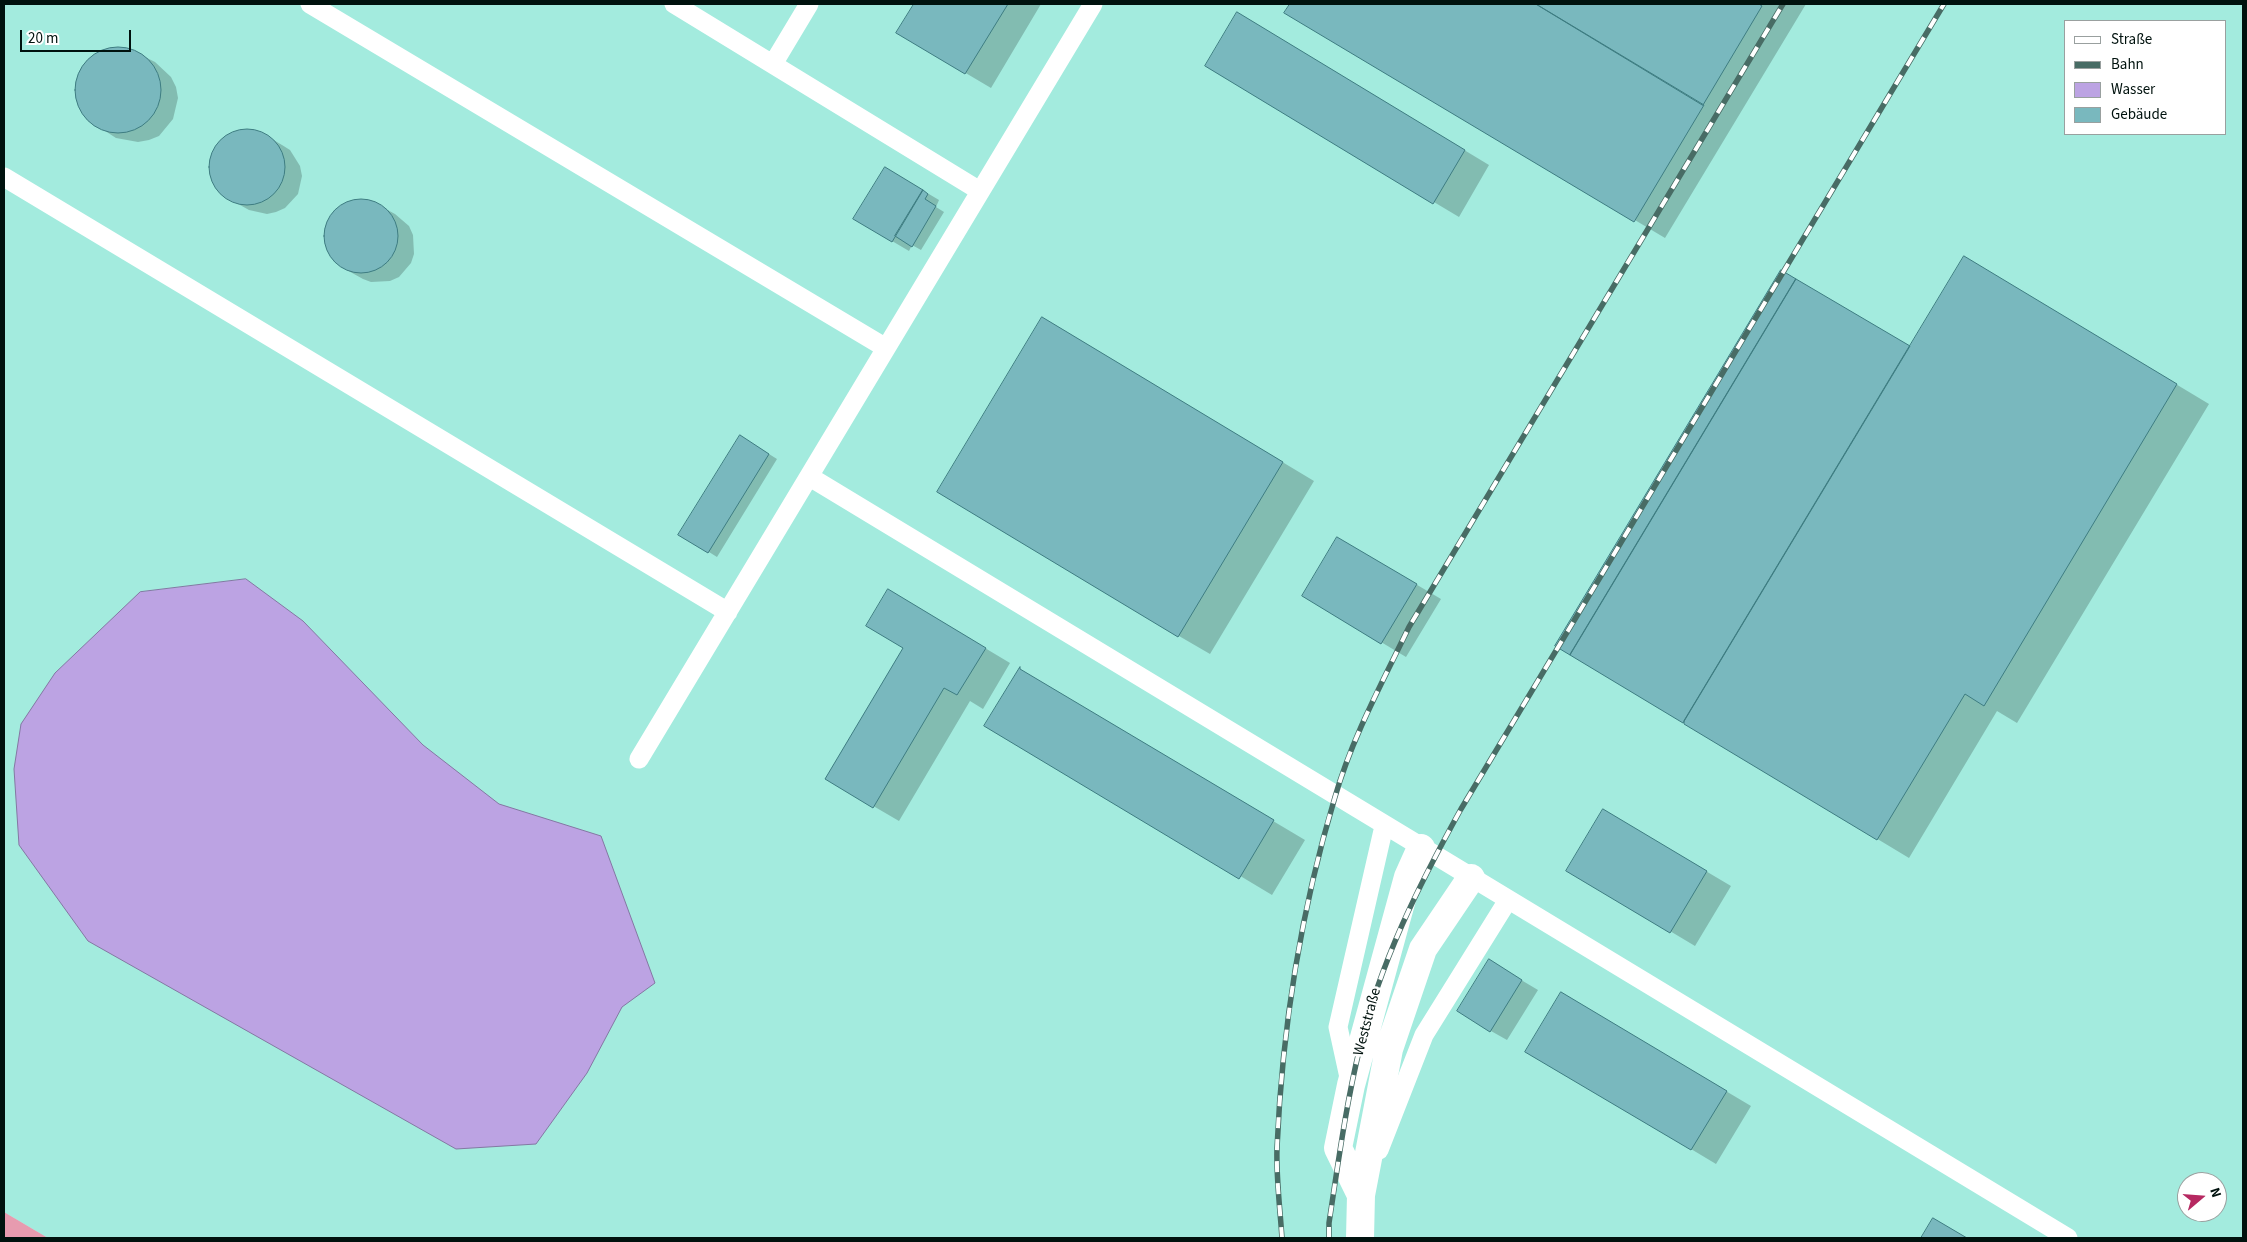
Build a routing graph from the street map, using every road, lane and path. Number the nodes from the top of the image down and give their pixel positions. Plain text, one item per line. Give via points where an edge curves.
1 (310, 4) edge
2 (674, 4) edge
3 (809, 4) edge
4 (1093, 4) edge
5 (773, 64) junction
6 (4, 177) edge
7 (980, 191) junction
8 (886, 348) junction
9 (810, 477) junction
10 (728, 612) junction
11 (639, 759) dead end
12 (1384, 826) junction
13 (1421, 848) junction
14 (1470, 878) junction
15 (1508, 900) junction
16 (1351, 1085) junction
17 (1361, 1195) junction
18 (1360, 1238) edge
19 (2068, 1238) edge

1 - 8 lane
2 - 5 lane
3 - 5 lane
4 - 7 lane
5 - 7 lane
6 - 10 lane
7 - 8 lane
8 - 9 lane
9 - 10 lane
9 - 12 lane
10 - 11 lane
12 - 13 lane
12 - 16 lane via 1338,1027
13 - 14 lane
13 - 16 street, Weststraße via 1408,876
14 - 15 lane
14 - 17 street, Weststraße via 1423,949 1389,1049
15 - 17 lane via 1424,1035
15 - 19 lane
16 - 17 street, Weststraße via 1338,1148
17 - 18 street, Weststraße

